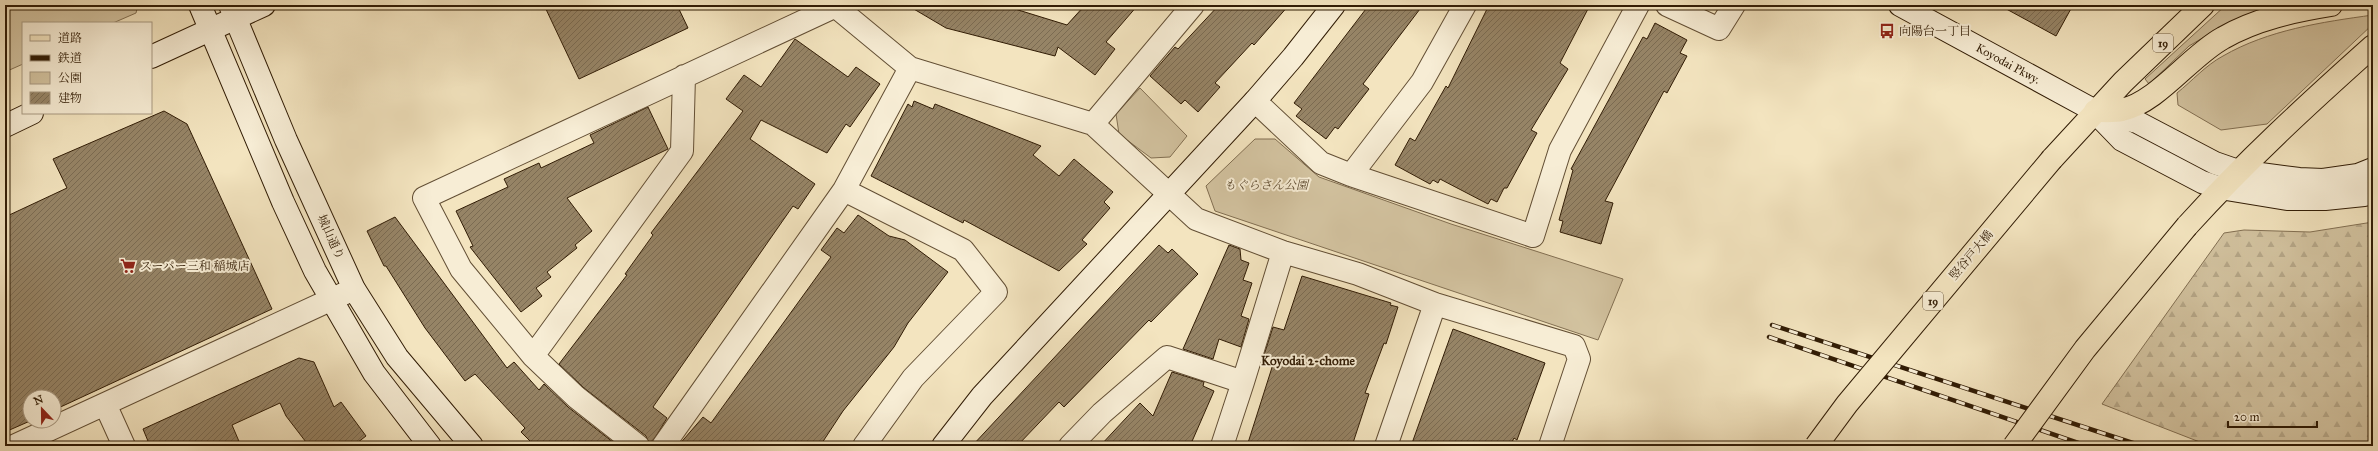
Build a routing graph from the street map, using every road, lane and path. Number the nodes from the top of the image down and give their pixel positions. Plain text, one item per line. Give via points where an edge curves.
1 (200, 5) edge
2 (264, 5) edge
3 (1193, 5) edge
4 (1334, 5) edge
5 (1464, 5) edge
6 (1638, 5) edge
7 (1667, 5) edge
8 (1734, 5) edge
9 (2203, 5) edge
10 (2331, 5) edge
11 (836, 6) edge
12 (1911, 8) edge
13 (233, 12) edge
14 (210, 30) junction
15 (2373, 46) edge
16 (152, 57) edge
17 (910, 68) junction
18 (684, 76) junction
19 (1255, 101) junction
20 (2094, 111) junction
21 (30, 114) edge
22 (1093, 124) junction
23 (5, 126) edge
24 (2373, 170) edge
25 (2238, 171) junction
26 (1351, 175) junction
27 (2220, 188) junction
28 (844, 190) junction
29 (2301, 190) junction
30 (2373, 192) edge
31 (1167, 194) junction
32 (1283, 252) junction
33 (354, 289) junction
34 (330, 300) junction
35 (1435, 304) junction
36 (534, 356) junction
37 (1243, 382) junction
38 (105, 404) junction
39 (14, 446) edge
40 (124, 446) edge
41 (430, 446) edge
42 (472, 446) edge
43 (638, 446) edge
44 (663, 446) edge
45 (864, 446) edge
46 (943, 446) edge
47 (1070, 446) edge
48 (1222, 446) edge
49 (1386, 446) edge
50 (1550, 446) edge
51 (1816, 446) edge
52 (2014, 446) edge

1 - 14 street
2 - 13 street
3 - 22 street
4 - 19 street via 1293,58
5 - 26 street via 1422,82
6 - 26 street via 1560,150 1533,236
7 - 8 street via 1720,29
9 - 20 main road, 19
10 - 20 main road via 2274,17 2223,38 2136,105 2122,110
11 - 17 street
11 - 18 street
12 - 20 street, Koyodai Pkwy.
13 - 14 street
13 - 33 street, 城山通り via 280,126
14 - 16 street
14 - 34 street via 283,202
15 - 25 main road
17 - 22 street
17 - 28 street
18 - 36 street via 682,151
18 - 36 street via 424,198 461,269
19 - 26 street via 1321,163
19 - 31 street
20 - 25 street, Koyodai Pkwy. via 2137,122 2215,163
20 - 27 street, Koyodai Pkwy. via 2122,140 2202,182
20 - 51 main road, 竪谷戸大橋 / 19, bridge via 1847,404
21 - 23 street
22 - 31 street
24 - 29 street via 2323,180
25 - 27 main road
25 - 29 street, Koyodai Pkwy.
27 - 29 street, Koyodai Pkwy. via 2287,199
27 - 52 main road, bridge via 2085,349
28 - 44 street
28 - 45 street via 963,250 996,292 913,378
29 - 30 street via 2364,195
31 - 32 street via 1196,219
31 - 46 street via 982,396
32 - 35 street via 1358,274
32 - 37 street
33 - 34 street
33 - 42 street, 城山通り via 397,357
34 - 38 street
34 - 41 street via 374,373
35 - 49 street
35 - 50 street via 1574,346 1579,359
36 - 43 street via 576,397
37 - 47 street via 1167,357 1102,413
37 - 48 street
38 - 39 street
38 - 40 street

